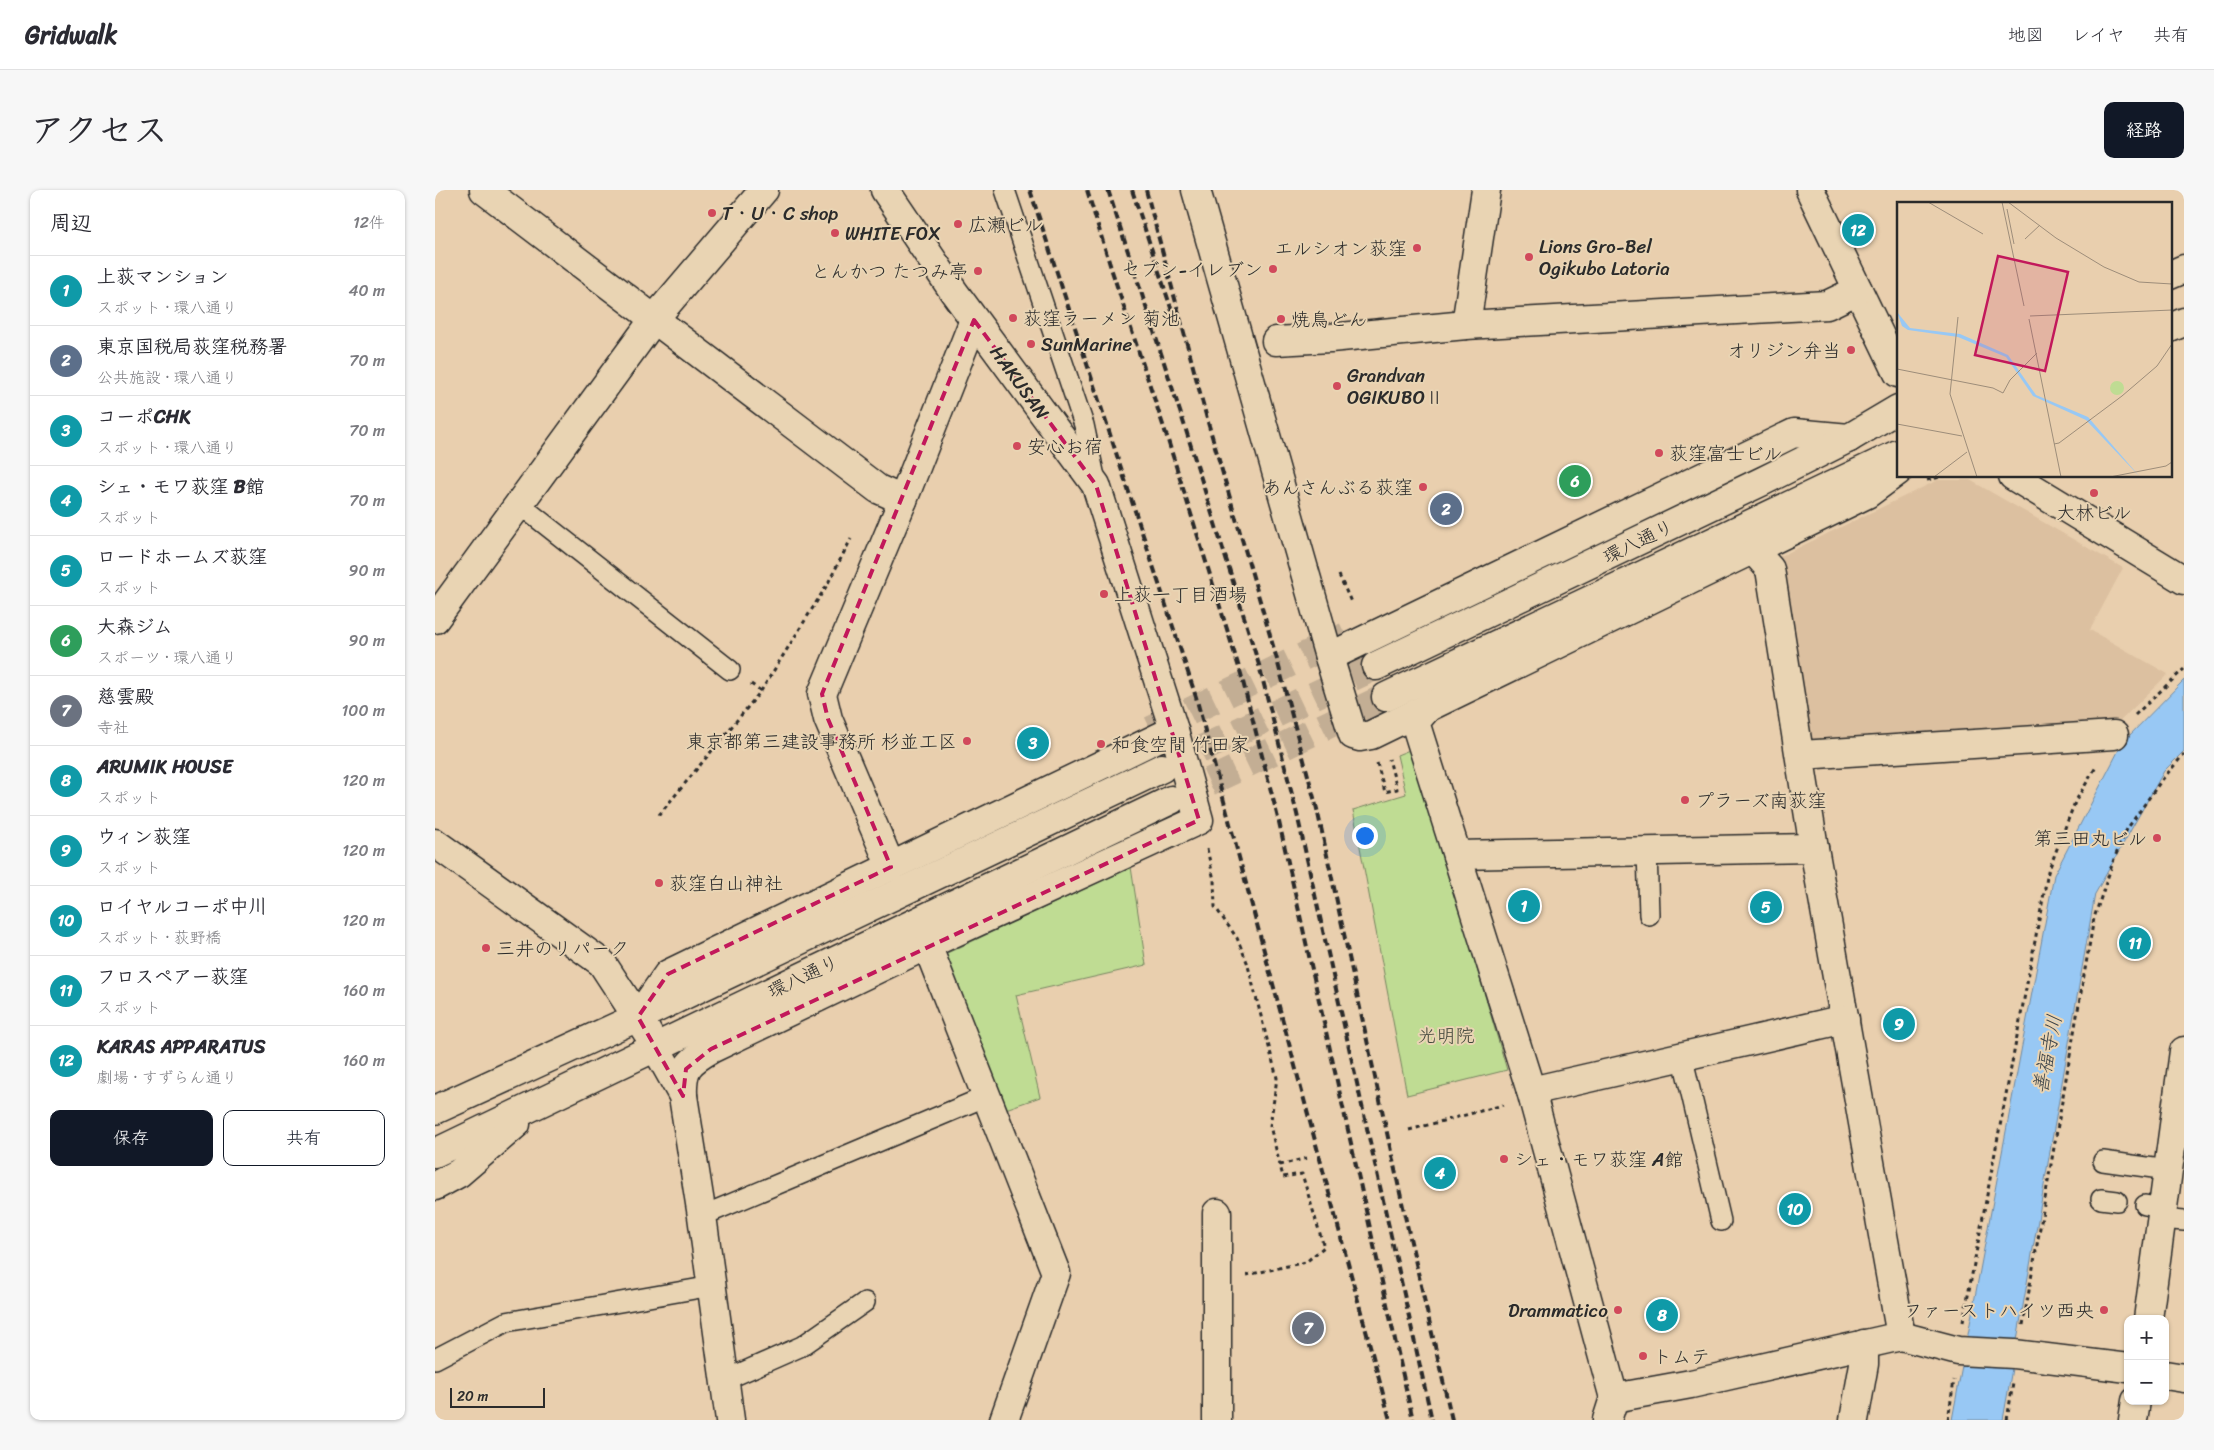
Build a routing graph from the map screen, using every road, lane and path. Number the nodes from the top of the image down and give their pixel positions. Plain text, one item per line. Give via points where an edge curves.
1 (484, 190) edge
2 (764, 190) edge
3 (885, 190) edge
4 (1005, 190) edge
5 (1196, 190) edge
6 (1486, 190) edge
7 (1810, 190) edge
8 (2184, 269) edge
9 (2171, 275) edge
10 (1858, 290) junction
11 (655, 318) junction
12 (974, 320) junction
13 (2184, 322) edge
14 (1466, 325) junction
15 (2171, 328) edge
16 (1276, 341) dead end
17 (1897, 372) edge
18 (1897, 410) edge
19 (1849, 438) junction
20 (1897, 454) edge
21 (1897, 472) edge
22 (1936, 478) edge
23 (2016, 478) edge
24 (1927, 480) dead end
25 (1096, 485) junction
26 (903, 500) junction
27 (519, 504) junction
28 (855, 532) dead end
29 (1753, 550) junction
30 (1338, 572) dead end
31 (2184, 580) edge
32 (1351, 602) dead end
33 (435, 619) edge
34 (1329, 657) junction
35 (1376, 666) tunnel mouth
36 (2184, 669) edge
37 (730, 670) dead end
38 (1386, 698) tunnel mouth
39 (1428, 707) junction
40 (1174, 730) junction
41 (2114, 735) junction
42 (1379, 744) junction
43 (2184, 754) edge
44 (1801, 755) junction
45 (1162, 768) tunnel mouth
46 (1171, 800) tunnel mouth
47 (659, 815) dead end
48 (1199, 820) junction
49 (435, 843) edge
50 (1815, 848) junction
51 (1647, 851) junction
52 (1457, 855) junction
53 (891, 867) junction
54 (1649, 915) dead end
55 (927, 945) junction
56 (637, 1017) junction
57 (1845, 1019) junction
58 (655, 1046) junction
59 (2184, 1051) edge
60 (1682, 1055) junction
61 (1531, 1091) junction
62 (683, 1096) junction
63 (987, 1096) junction
64 (2180, 1100) edge
65 (544, 1101) junction
66 (435, 1110) edge
67 (1409, 1130) dead end
68 (435, 1152) edge
69 (1307, 1158) dead end
70 (2103, 1161) dead end
71 (1280, 1165) junction
72 (2168, 1170) junction
73 (435, 1186) edge
74 (1217, 1213) dead end
75 (2163, 1213) edge
76 (702, 1216) junction
77 (1721, 1221) dead end
78 (1217, 1274) junction
79 (712, 1286) junction
80 (865, 1302) dead end
81 (2149, 1315) edge
82 (1901, 1336) junction
83 (1864, 1344) junction
84 (1962, 1350) junction
85 (2016, 1354) junction
86 (435, 1359) edge
87 (2124, 1368) edge
88 (2169, 1375) edge
89 (2184, 1378) edge
90 (725, 1380) junction
91 (2135, 1405) edge
92 (1610, 1409) edge
93 (730, 1420) edge
94 (1004, 1420) edge
95 (1217, 1420) edge
96 (1854, 1420) edge
97 (1948, 1420) edge
98 (2007, 1420) edge
99 (2133, 1420) edge

1 - 11 street
2 - 11 street
3 - 12 street, HAKUSAN
4 - 25 lane via 1084,425
5 - 34 street
6 - 14 street
7 - 10 street
8 - 9 street
10 - 14 street via 1827,305
10 - 17 street
11 - 26 street via 878,489
11 - 27 street
12 - 25 street, HAKUSAN
12 - 26 street
13 - 15 street
14 - 16 street
18 - 19 street, 環八通り
19 - 34 street via 1794,433
19 - 35 street, 環八通り
20 - 38 street, 環八通り
21 - 29 street via 1867,494
22 - 24 path
23 - 31 street
25 - 40 street, HAKUSAN
26 - 53 street via 822,694 828,719
27 - 33 street
27 - 37 lane
28 - 47 path via 827,584 761,690
29 - 39 street
29 - 44 street via 1770,569
30 - 32 path
34 - 42 street via 1353,734
36 - 41 path
39 - 42 street
39 - 52 street via 1415,722
40 - 48 street, HAKUSAN
40 - 53 street
41 - 44 street
41 - 84 path via 2075,802 2048,872
42 - 42 path via 1385,792 1397,789
43 - 85 path via 2127,829 2094,918
44 - 50 street
45 - 56 street, 環八通り
46 - 58 street, 環八通り
48 - 55 street
48 - 71 path via 1214,880 1215,907 1237,938 1247,962 1277,1078 1269,1126
49 - 56 street via 602,963
50 - 51 street
50 - 57 street
51 - 52 street
51 - 54 lane
52 - 61 street
53 - 56 street via 668,974
55 - 62 street via 695,1058 682,1077
55 - 63 street
56 - 58 street
56 - 66 street, 環八通り
57 - 60 street
57 - 82 street
58 - 62 street
58 - 65 street, 環八通り
59 - 64 street
60 - 61 street
60 - 77 lane
61 - 67 path via 1519,1101
61 - 92 street
62 - 76 street
63 - 76 lane
63 - 94 street via 1056,1272
64 - 72 street
65 - 68 street, 環八通り
65 - 73 street via 459,1173
69 - 71 path
70 - 72 lane
71 - 78 path via 1283,1177 1302,1174 1324,1247 1306,1262 1237,1277
72 - 75 street
74 - 78 street
75 - 81 street
76 - 79 street
78 - 95 street
79 - 86 lane via 506,1322
79 - 90 street
80 - 90 lane via 802,1346
82 - 83 street
82 - 84 street
83 - 92 street via 1691,1384
83 - 96 street
84 - 85 street
84 - 97 path
85 - 87 street
85 - 98 path
88 - 89 street
90 - 93 street
91 - 99 street

